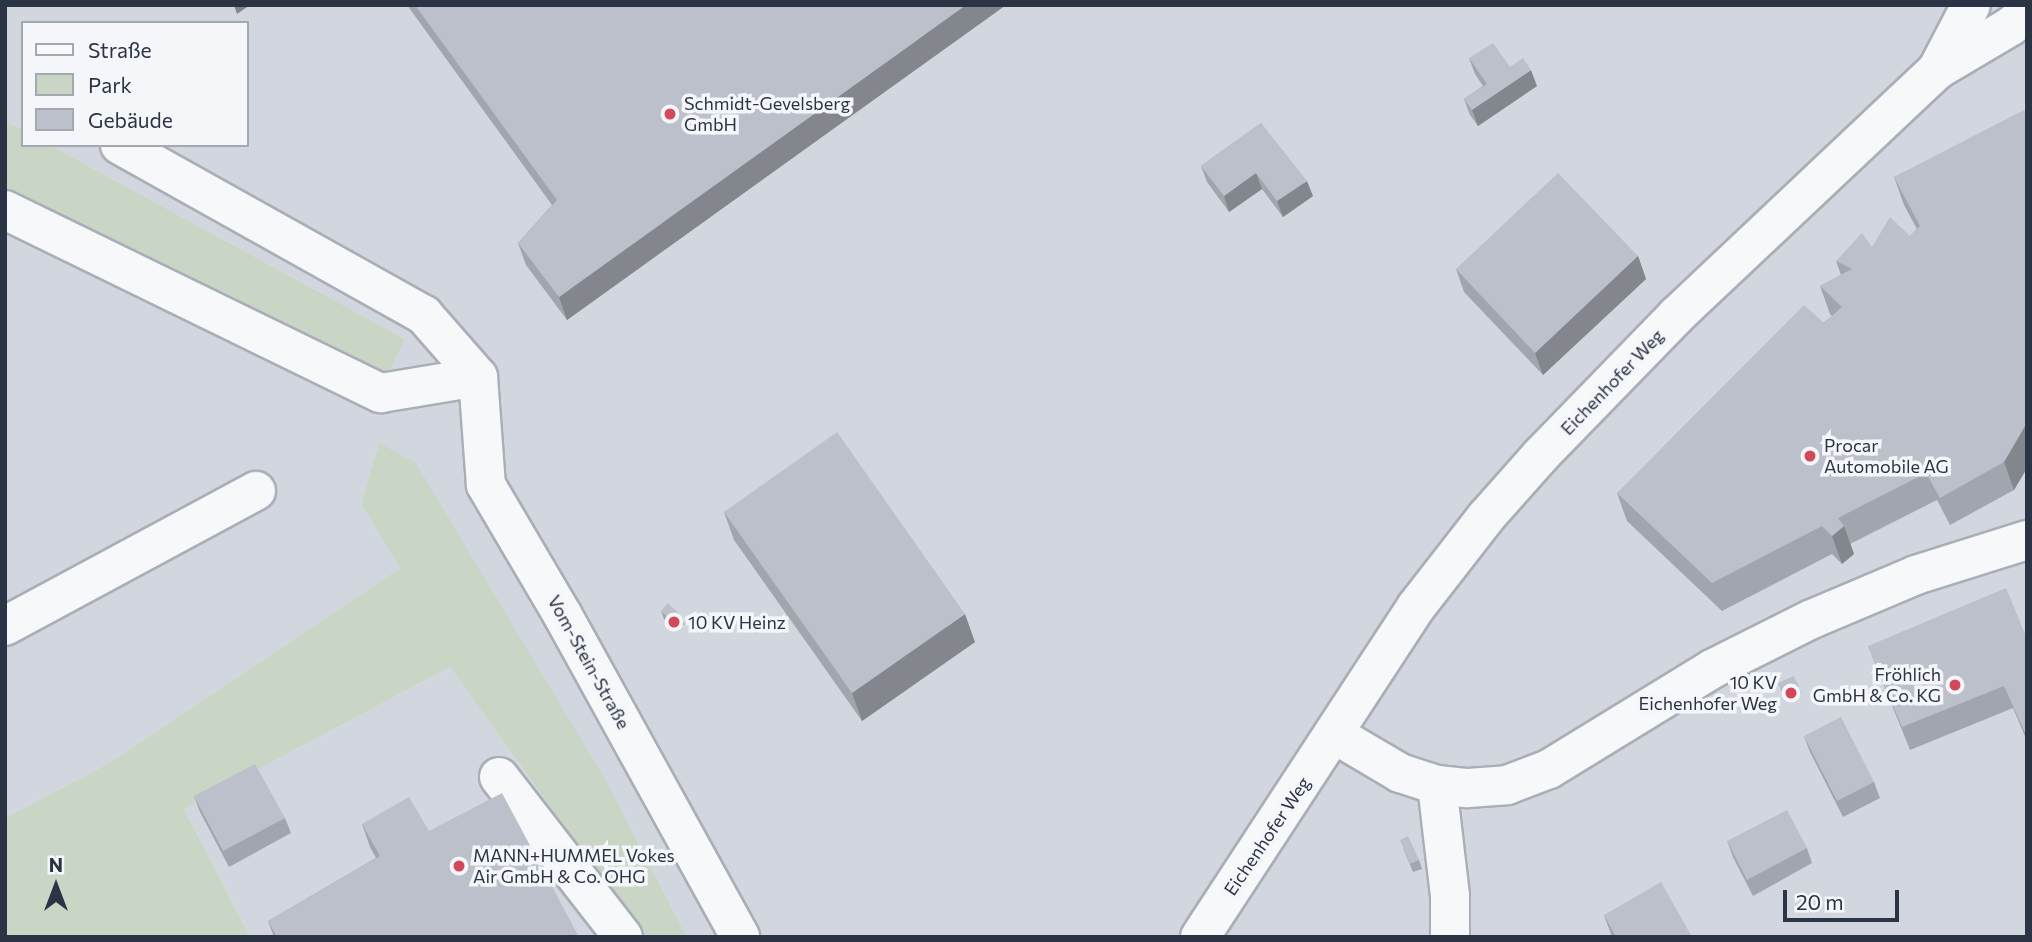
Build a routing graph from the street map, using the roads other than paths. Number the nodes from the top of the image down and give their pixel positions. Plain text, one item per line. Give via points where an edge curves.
1 (1971, 5) edge
2 (2021, 21) edge
3 (1937, 70) junction
4 (124, 147) edge
5 (5, 210) edge
6 (478, 377) junction
7 (256, 491) dead end
8 (2027, 540) edge
9 (5, 626) edge
10 (1334, 734) junction
11 (499, 776) dead end
12 (1437, 785) junction
13 (622, 937) edge
14 (740, 937) edge
15 (1200, 937) edge
16 (1450, 937) edge

1 - 3 street, Eichenhofer Weg
2 - 3 street, Eichenhofer Weg
3 - 10 street, Eichenhofer Weg via 1677,315 1541,455 1416,607
4 - 6 street via 424,315
5 - 6 street via 382,393
6 - 14 street, Vom-Stein-Straße via 486,485
7 - 9 street
8 - 12 street via 1916,575 1812,619 1712,668 1549,769 1507,785
10 - 12 street via 1400,773
10 - 15 street, Eichenhofer Weg
11 - 13 street
12 - 16 street via 1450,895

